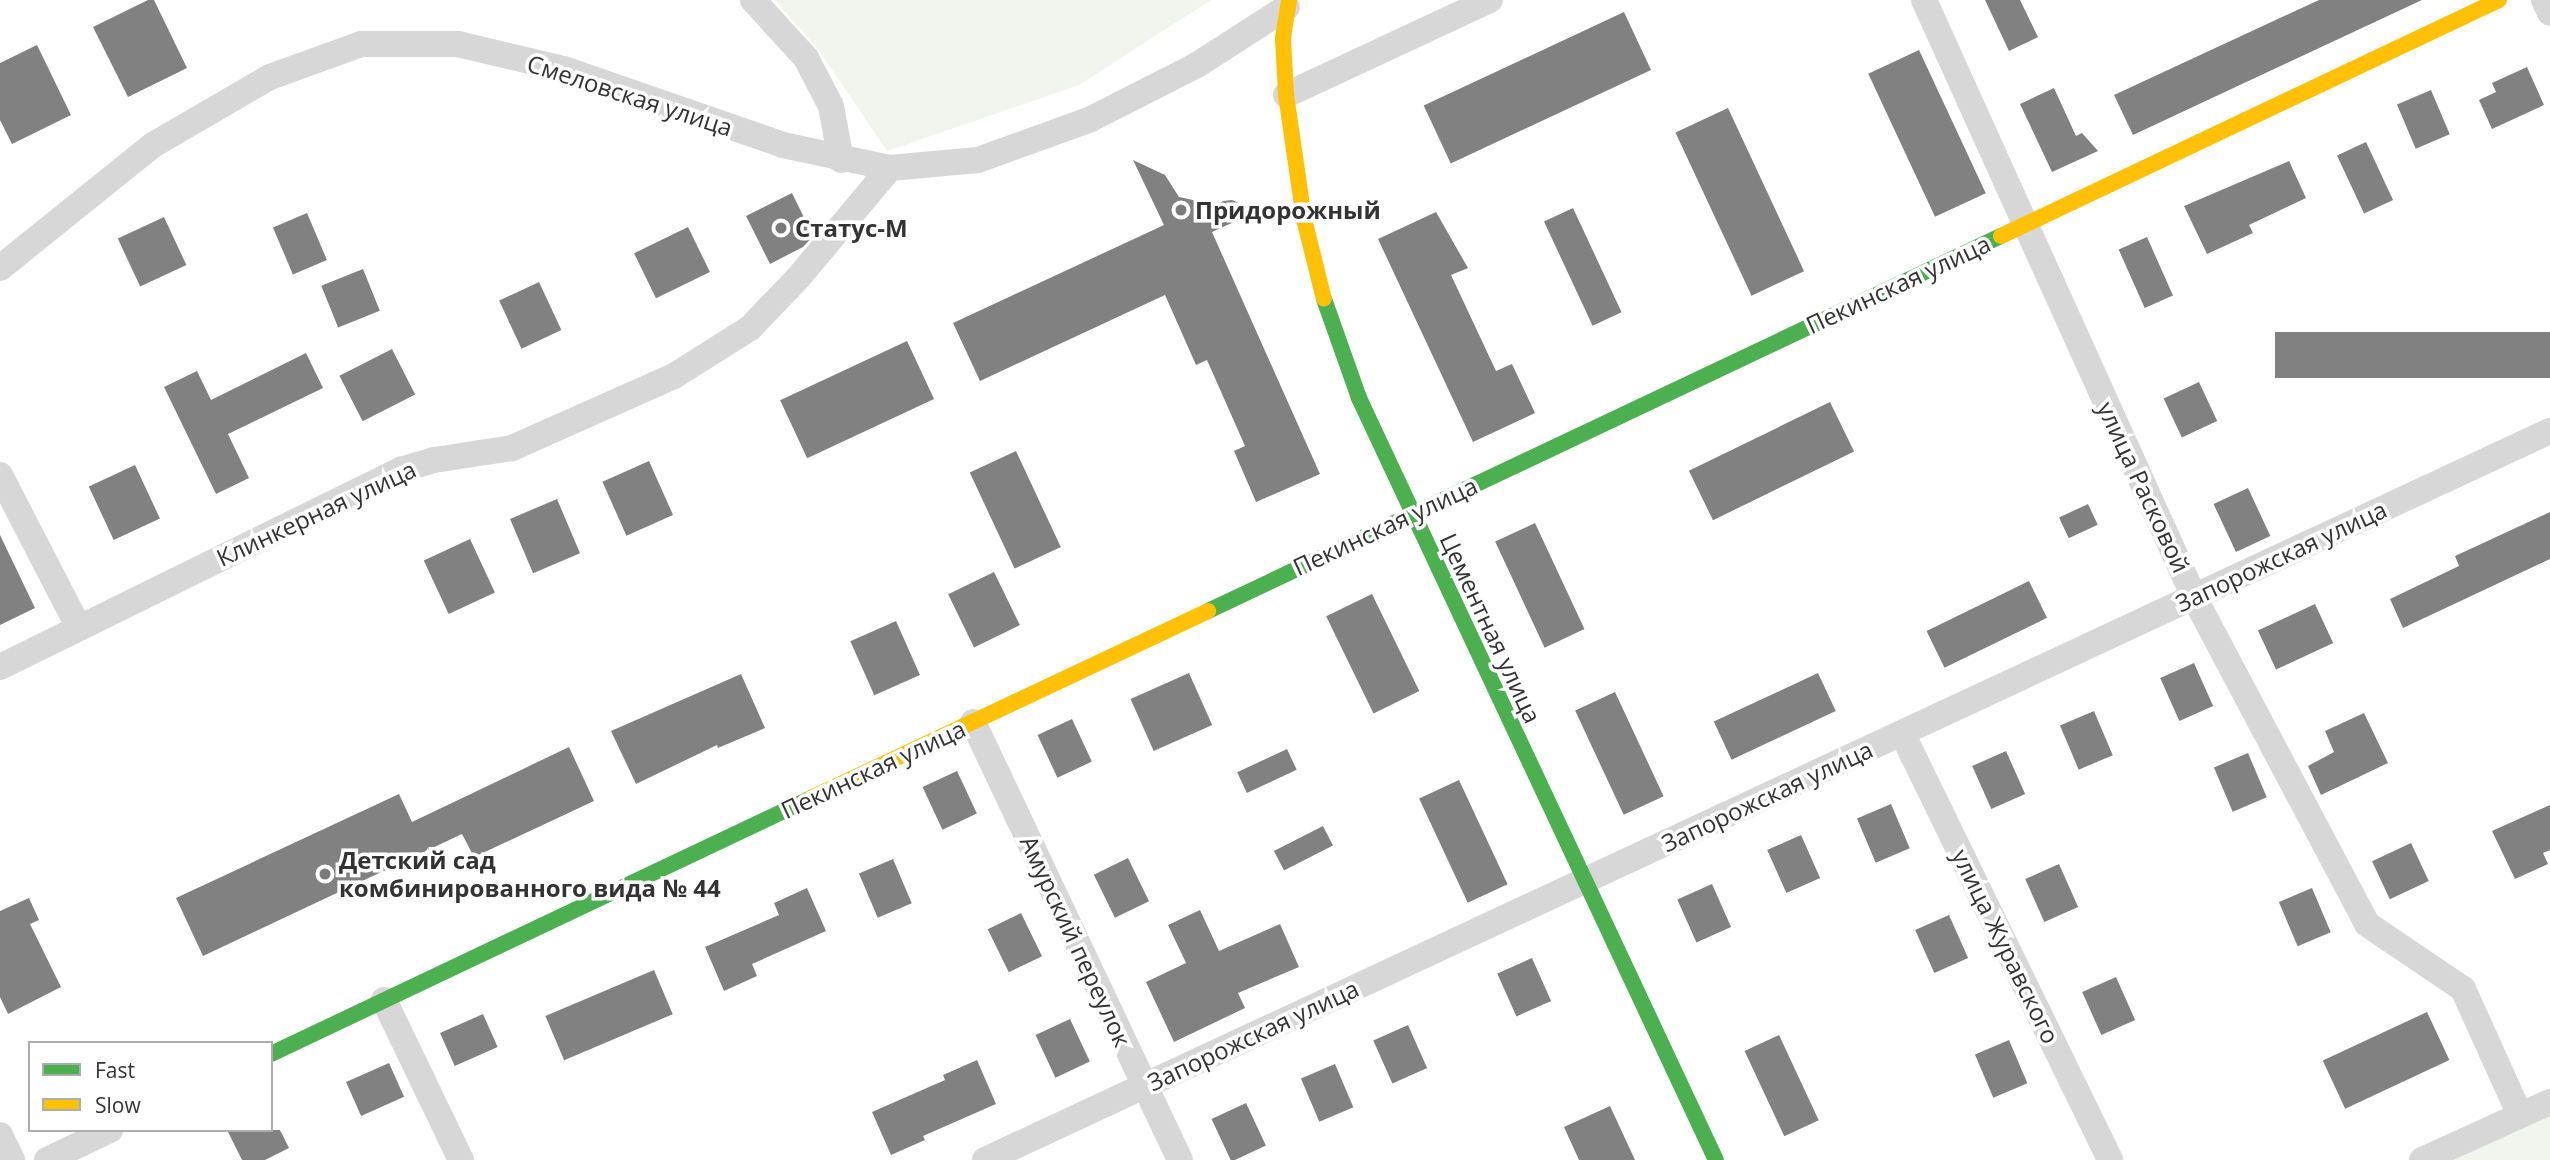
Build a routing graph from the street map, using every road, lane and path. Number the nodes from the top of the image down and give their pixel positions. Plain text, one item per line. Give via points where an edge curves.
1 (753, 0) edge
2 (1490, 0) edge
3 (1924, 0) edge
4 (2499, 0) edge
5 (2544, 0) edge
6 (1288, 3) edge
7 (2550, 13) edge
8 (1286, 95) junction
9 (841, 160) junction
10 (890, 168) junction
11 (2023, 225) junction
12 (0, 268) edge
13 (2550, 431) edge
14 (0, 475) edge
15 (1412, 514) junction
16 (2194, 597) junction
17 (78, 626) junction
18 (0, 667) edge
19 (973, 722) junction
20 (1902, 733) junction
21 (1584, 880) junction
22 (384, 1000) junction
23 (273, 1053) edge
24 (1145, 1086) junction
25 (2550, 1102) edge
26 (2519, 1115) junction
27 (106, 1132) edge
28 (0, 1135) edge
29 (12, 1160) edge
30 (47, 1160) edge
31 (461, 1160) edge
32 (985, 1160) edge
33 (1180, 1160) edge
34 (1716, 1160) edge
35 (2110, 1160) edge
36 (2422, 1160) edge

1 - 9 street via 806,58 831,106
2 - 8 street
3 - 11 street, улица Расковой
4 - 11 street, Пекинская улица
5 - 7 street
6 - 8 street, Цементная улица via 1283,39
6 - 10 street, Смеловская улица via 1197,65 1091,119 978,160
8 - 15 street, Цементная улица via 1304,219 1328,313 1359,398
9 - 10 street, Смеловская улица
9 - 12 street, Смеловская улица via 783,145 564,69 511,56 458,44 361,44 270,77 153,145
10 - 17 street, Клинкерная улица via 750,328 674,376 512,448 401,470
11 - 15 street, Пекинская улица
11 - 16 street, улица Расковой
13 - 16 street, Запорожская улица
14 - 17 street
15 - 19 street, Пекинская улица
15 - 21 street, Цементная улица
16 - 20 street, Запорожская улица
16 - 26 street, улица Расковой via 2367,924 2463,989
17 - 18 street, Клинкерная улица
19 - 22 street, Пекинская улица
19 - 24 street, Амурский переулок
20 - 21 street, Запорожская улица
20 - 35 street, улица Журавского
21 - 24 street, Запорожская улица
21 - 34 street, Цементная улица
22 - 23 street, Пекинская улица
22 - 31 street
24 - 32 street, Запорожская улица
24 - 33 street, Амурский переулок
25 - 26 street
26 - 36 street
27 - 30 street
28 - 29 street

